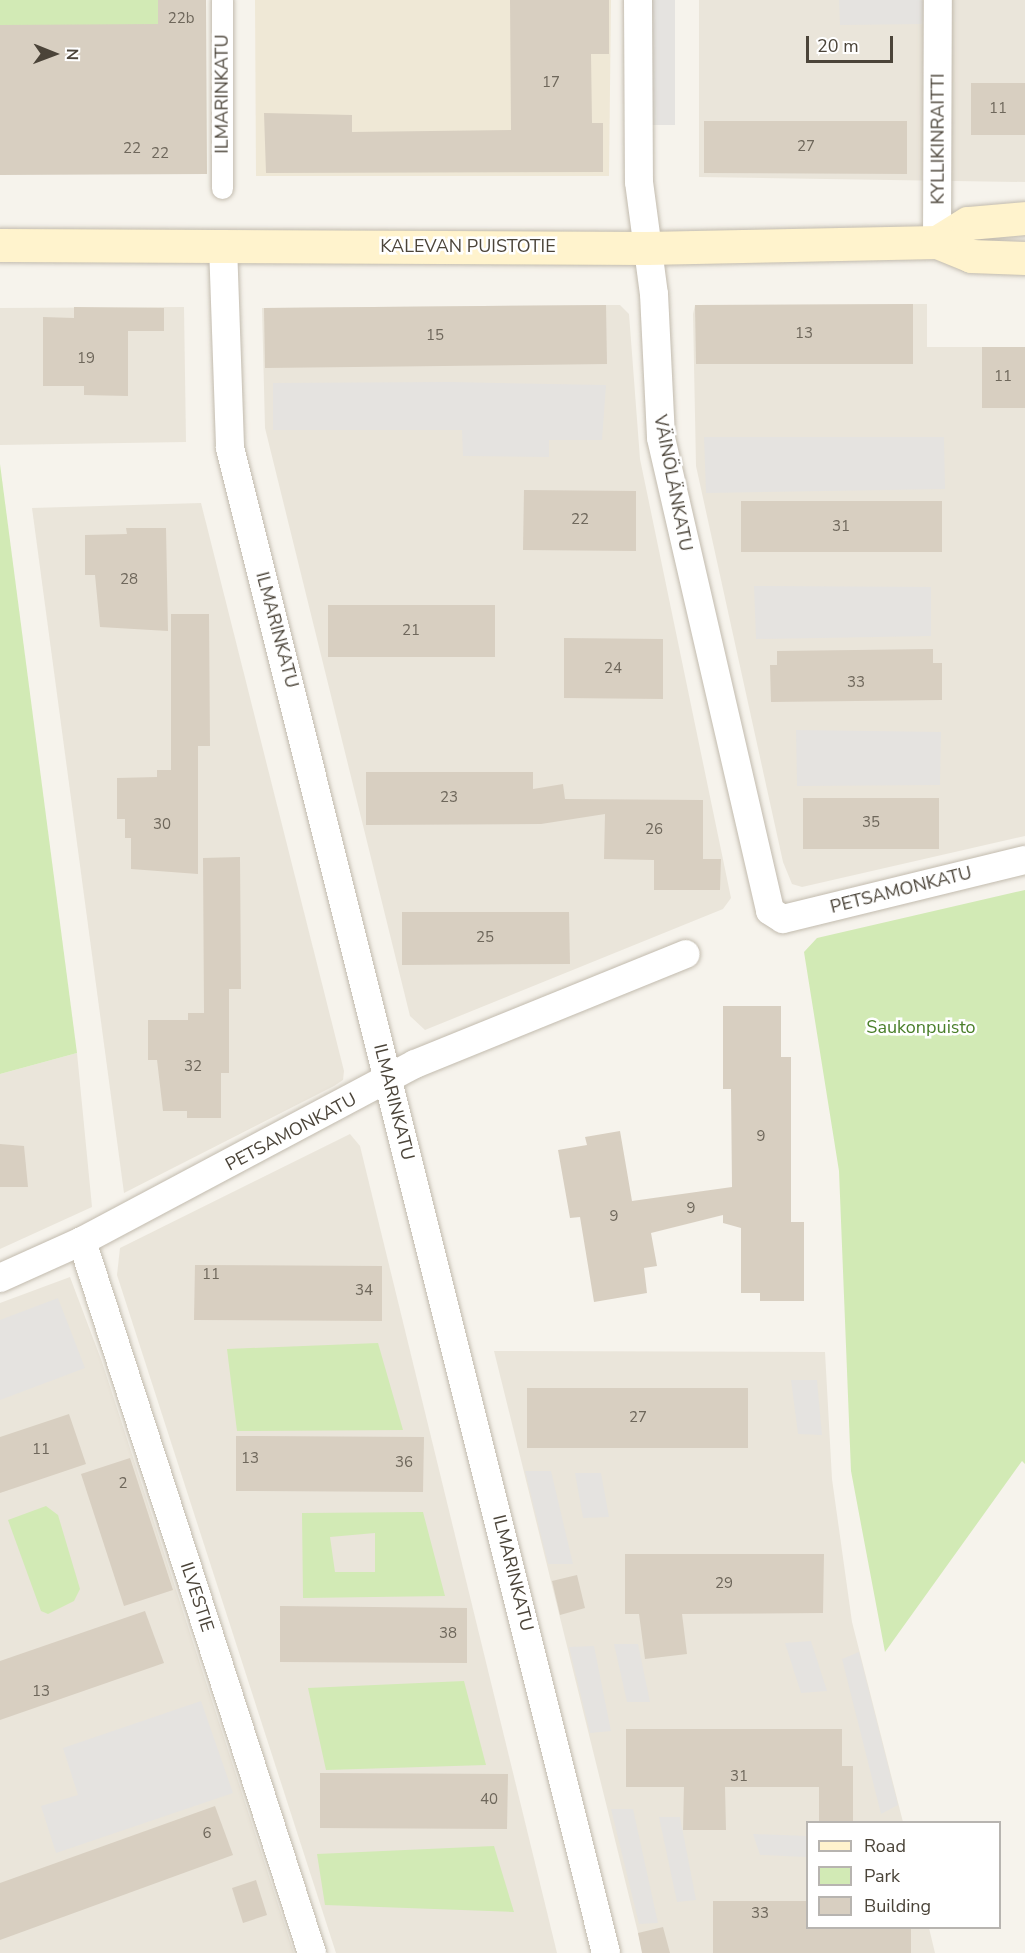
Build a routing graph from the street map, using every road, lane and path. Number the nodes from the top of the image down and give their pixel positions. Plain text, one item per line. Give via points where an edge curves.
1 (222, 0) edge
2 (638, 0) edge
3 (938, 0) edge
4 (222, 188) dead end
5 (1025, 218) edge
6 (937, 242) junction
7 (0, 245) edge
8 (223, 245) junction
9 (646, 248) junction
10 (1025, 258) edge
11 (1025, 860) edge
12 (777, 919) joint
13 (686, 954) dead end
14 (388, 1080) junction
15 (82, 1241) junction
16 (0, 1278) edge
17 (312, 1953) edge
18 (606, 1953) edge

1 - 4 street, ILMARINKATU
2 - 9 street, VÄINÖLÄNKATU via 639,182
3 - 6 street, KYLLIKINRAITTI
5 - 6 main road via 968,223
6 - 9 main road, KALEVAN PUISTOTIE
6 - 10 main road, KALEVAN PUISTOTIE via 971,256
7 - 8 main road, KALEVAN PUISTOTIE
8 - 9 main road, KALEVAN PUISTOTIE
8 - 14 street, ILMARINKATU via 230,448
9 - 12 street, VÄINÖLÄNKATU via 654,294 661,438 736,780 766,902
11 - 12 street, PETSAMONKATU
13 - 14 street, PETSAMONKATU via 415,1064
14 - 15 street, PETSAMONKATU
14 - 18 street, ILMARINKATU
15 - 16 street, PETSAMONKATU
15 - 17 street, ILVESTIE

